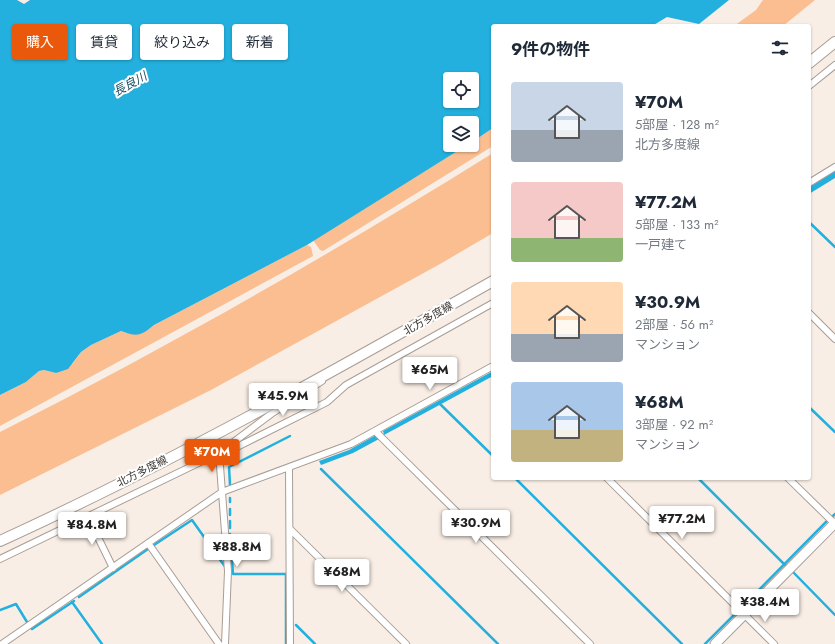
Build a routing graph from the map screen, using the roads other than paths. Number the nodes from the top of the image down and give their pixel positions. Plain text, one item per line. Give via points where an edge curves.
1 (835, 42) edge
2 (811, 61) edge
3 (835, 65) edge
4 (811, 84) edge
5 (835, 167) edge
6 (811, 182) edge
7 (491, 282) edge
8 (491, 303) edge
9 (811, 315) edge
10 (835, 339) edge
11 (491, 367) edge
12 (337, 369) junction
13 (375, 431) junction
14 (220, 453) junction
15 (289, 468) junction
16 (609, 480) edge
17 (790, 480) edge
18 (222, 492) junction
19 (88, 517) junction
20 (835, 524) edge
21 (291, 530) junction
22 (0, 541) edge
23 (148, 543) junction
24 (0, 560) edge
25 (113, 568) junction
26 (744, 615) junction
27 (2, 644) edge
28 (218, 644) edge
29 (225, 644) edge
30 (290, 644) edge
31 (406, 644) edge
32 (590, 644) edge
33 (715, 644) edge
34 (774, 644) edge

1 - 2 main road
3 - 4 street
5 - 6 street
7 - 12 main road, 北方多度線
8 - 14 street via 346,385 327,402 229,451
9 - 10 street
11 - 13 street
12 - 14 street
12 - 22 main road, 北方多度線 via 173,456
13 - 15 street via 351,444
13 - 32 street
14 - 18 street
14 - 19 street
15 - 18 street
15 - 21 street
16 - 26 street
17 - 20 street
18 - 23 street
18 - 29 street via 228,571
19 - 24 street
19 - 25 street
20 - 26 street
21 - 30 street
21 - 31 street
23 - 25 street
23 - 28 street
25 - 27 street
26 - 33 street
26 - 34 street

